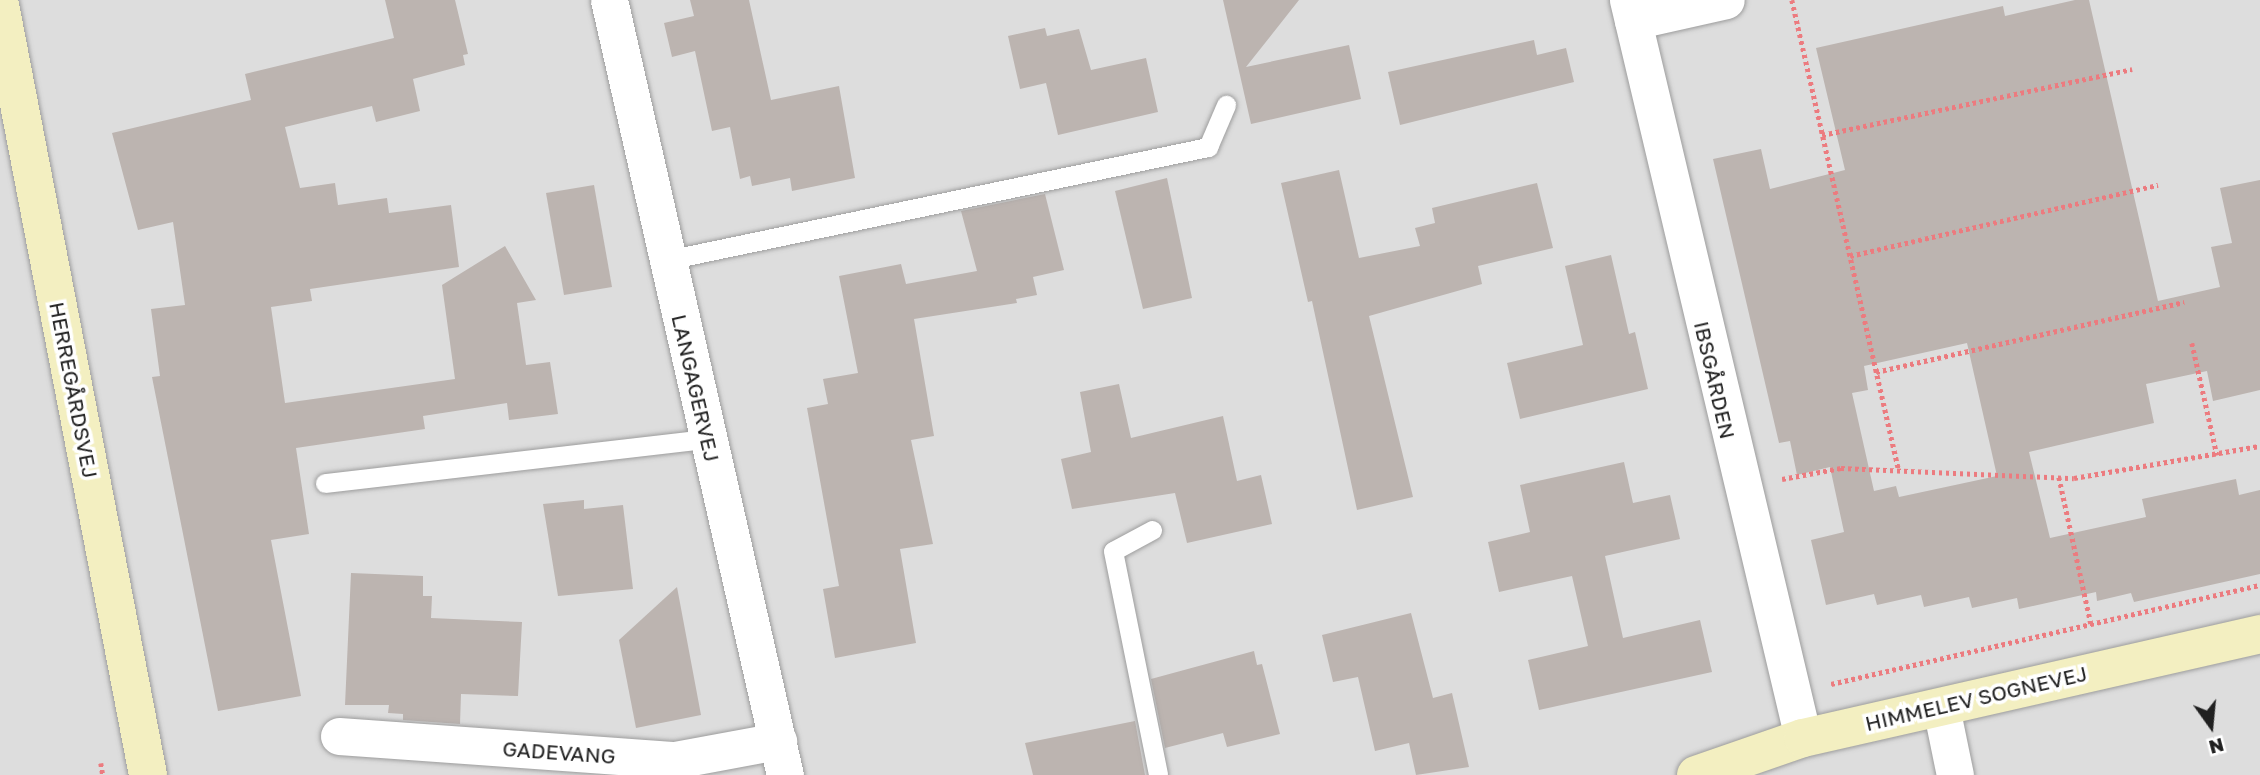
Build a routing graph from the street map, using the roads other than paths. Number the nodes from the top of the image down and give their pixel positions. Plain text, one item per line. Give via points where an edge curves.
1 (609, 0) edge
2 (1726, 0) edge
3 (0, 5) edge
4 (1631, 10) edge
5 (7, 82) edge
6 (1226, 105) dead end
7 (667, 260) junction
8 (707, 439) junction
9 (326, 483) dead end
10 (1152, 530) dead end
11 (2260, 634) edge
12 (1941, 707) junction
13 (339, 736) dead end
14 (1802, 738) junction
15 (781, 758) edge
16 (148, 775) edge
17 (1158, 775) edge
18 (1696, 775) edge
19 (1955, 775) edge

1 - 7 street, LANGAGERVEJ
2 - 4 street, IBSGÅRDEN
3 - 5 street, HERREGÅRDSVEJ
4 - 14 street, IBSGÅRDEN
5 - 16 street, HERREGÅRDSVEJ
6 - 7 lane via 1208,147
7 - 8 street, LANGAGERVEJ
8 - 9 lane
8 - 15 street, LANGAGERVEJ
10 - 17 lane via 1113,551
11 - 12 street, HIMMELEV SOGNEVEJ
12 - 14 street, HIMMELEV SOGNEVEJ
12 - 19 street
13 - 15 street, GADEVANG via 675,760
14 - 18 street, HIMMELEV SOGNEVEJ

